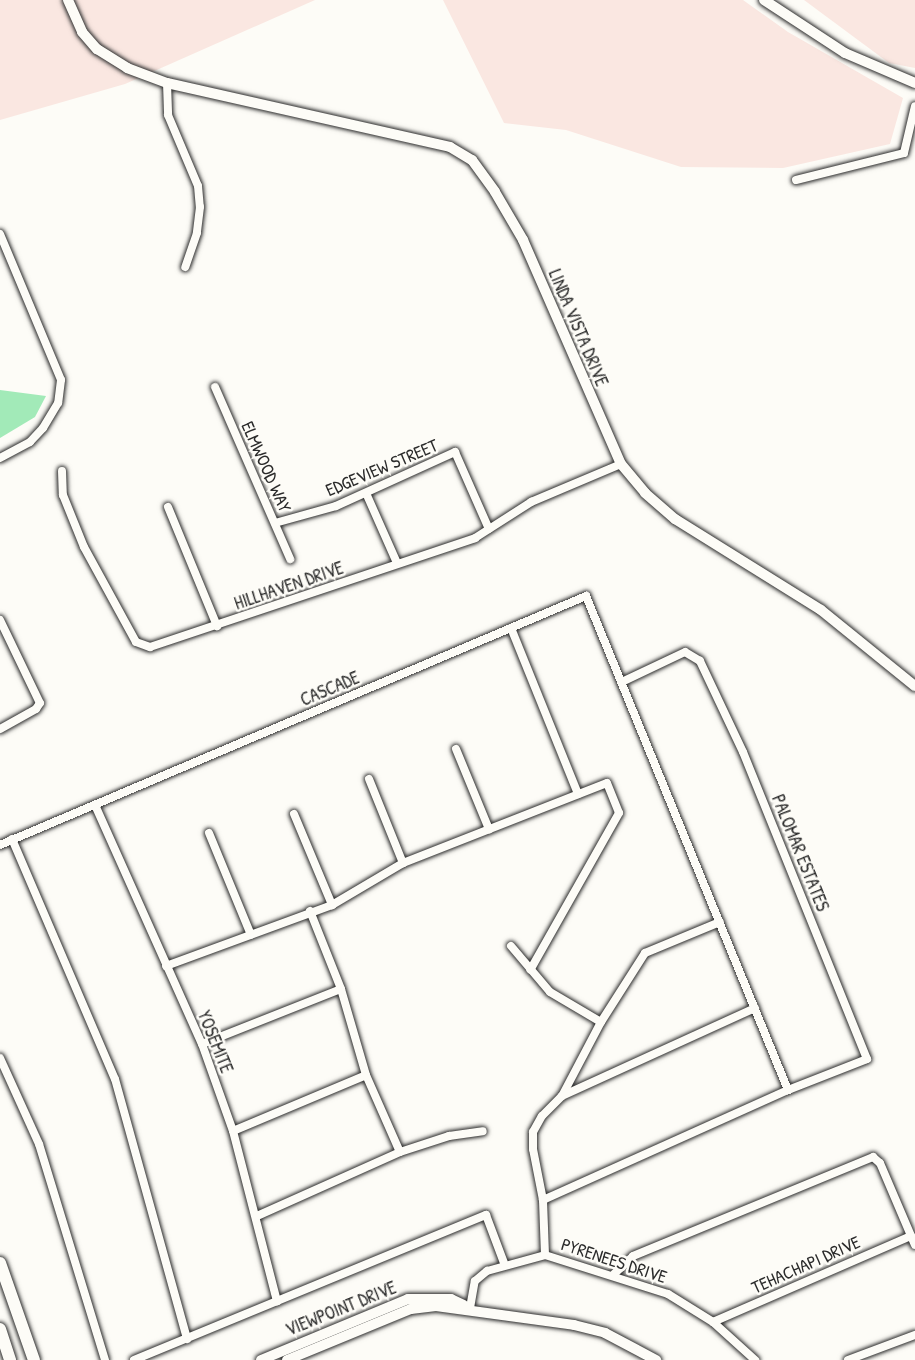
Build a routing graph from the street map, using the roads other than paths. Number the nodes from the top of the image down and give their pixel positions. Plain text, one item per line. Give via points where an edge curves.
1 (68, 0) edge
2 (764, 0) edge
3 (167, 83) junction
4 (915, 83) edge
5 (915, 106) edge
6 (796, 180) dead end
7 (0, 234) edge
8 (185, 267) dead end
9 (215, 387) dead end
10 (0, 458) edge
11 (621, 464) junction
12 (62, 471) dead end
13 (366, 493) junction
14 (168, 507) dead end
15 (274, 523) junction
16 (489, 529) junction
17 (290, 560) dead end
18 (397, 563) junction
19 (0, 620) edge
20 (217, 626) junction
21 (511, 628) junction
22 (624, 681) junction
23 (915, 686) edge
24 (0, 729) edge
25 (456, 749) dead end
26 (369, 779) dead end
27 (578, 794) junction
28 (95, 805) junction
29 (294, 814) dead end
30 (489, 829) junction
31 (209, 833) dead end
32 (12, 839) junction
33 (0, 845) edge
34 (403, 863) junction
35 (332, 905) junction
36 (310, 911) junction
37 (720, 922) junction
38 (251, 935) junction
39 (511, 946) dead end
40 (166, 966) junction
41 (530, 970) junction
42 (340, 989) junction
43 (755, 1008) junction
44 (601, 1022) junction
45 (202, 1044) junction
46 (0, 1058) edge
47 (366, 1074) junction
48 (788, 1090) junction
49 (561, 1096) junction
50 (233, 1131) junction
51 (483, 1131) dead end
52 (400, 1152) junction
53 (543, 1200) junction
54 (257, 1216) junction
55 (911, 1236) junction
56 (915, 1245) edge
57 (545, 1255) junction
58 (0, 1263) edge
59 (504, 1263) junction
60 (614, 1274) junction
61 (277, 1301) junction
62 (470, 1308) junction
63 (713, 1322) junction
64 (0, 1329) edge
65 (915, 1335) edge
66 (187, 1338) junction
67 (10, 1360) edge
68 (34, 1360) edge
69 (105, 1360) edge
70 (134, 1360) edge
71 (261, 1360) edge
72 (287, 1360) edge
73 (656, 1360) edge
74 (755, 1360) edge
75 (848, 1360) edge

1 - 3 street, LINDA VISTA DRIVE via 82,32 97,49 116,63
2 - 4 street via 845,52
3 - 8 street via 168,115 198,186 197,233
3 - 11 street, LINDA VISTA DRIVE via 450,147 472,160 523,240
5 - 6 street via 904,153
7 - 10 street via 61,380 58,403 43,428 30,442
9 - 15 street, ELMWOOD WAY
11 - 16 street, HILLHAVEN DRIVE via 531,502
11 - 23 street, LINDA VISTA DRIVE via 656,505 821,610
12 - 20 street, HILLHAVEN DRIVE via 63,495 84,547 136,642 150,647
13 - 15 street, EDGEVIEW STREET
13 - 16 street, EDGEVIEW STREET via 455,452
13 - 18 street
14 - 20 street
15 - 17 street, ELMWOOD WAY
16 - 18 street, HILLHAVEN DRIVE via 475,538
18 - 20 street, HILLHAVEN DRIVE
19 - 24 street via 40,702 36,709
21 - 22 street, CASCADE via 586,596
21 - 27 street
21 - 28 street, CASCADE
22 - 37 street
22 - 48 street, PALOMAR ESTATES via 685,652 700,661 743,752 867,1059
25 - 30 street
26 - 34 street
27 - 30 street
27 - 41 street via 607,783 619,813
28 - 32 street, CASCADE
28 - 40 street, YOSEMITE
29 - 35 street
30 - 34 street
31 - 38 street
32 - 33 street, CASCADE
32 - 66 street via 115,1079
34 - 35 street
35 - 36 street
36 - 38 street
36 - 42 street
37 - 43 street
37 - 44 street via 645,953
38 - 40 street
39 - 41 street
40 - 45 street, YOSEMITE
41 - 44 street via 550,992
42 - 45 street
42 - 47 street
43 - 48 street
43 - 49 street
44 - 49 street
45 - 50 street, YOSEMITE
46 - 69 street via 39,1144
47 - 50 street
47 - 52 street
48 - 53 street
49 - 53 street via 533,1132
50 - 54 street, YOSEMITE
51 - 52 street via 449,1136
52 - 54 street
53 - 57 street
54 - 61 street, YOSEMITE
55 - 56 street
55 - 60 street via 880,1163 873,1157 633,1256
55 - 63 street, TEHACHAPI DRIVE
57 - 59 street, PYRENEES DRIVE
57 - 60 street, PYRENEES DRIVE
58 - 68 main road
59 - 61 street via 486,1215
59 - 62 street, PYRENEES DRIVE via 475,1281
60 - 63 street, PYRENEES DRIVE via 668,1294
61 - 66 street
62 - 71 street, VIEWPOINT DRIVE via 451,1299 408,1299
62 - 72 street, VIEWPOINT DRIVE via 411,1309
62 - 73 street, VIEWPOINT DRIVE via 604,1333
63 - 74 street, PYRENEES DRIVE
64 - 67 main road
65 - 75 street
66 - 70 street

